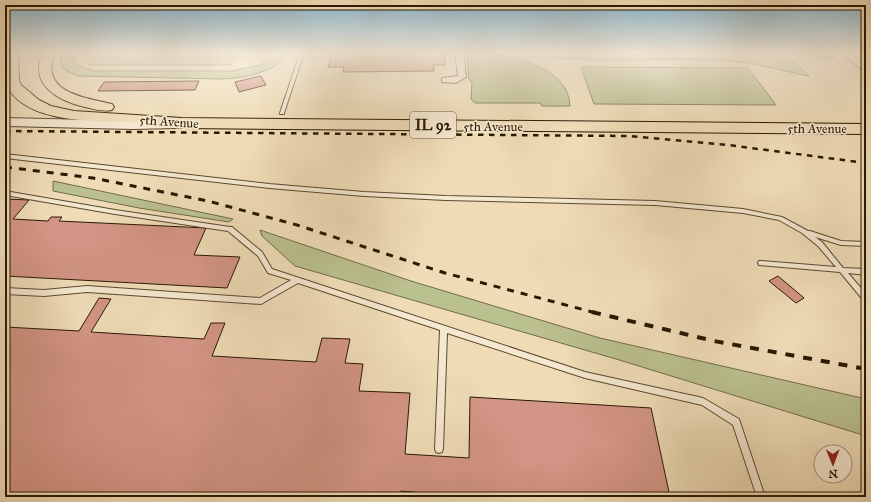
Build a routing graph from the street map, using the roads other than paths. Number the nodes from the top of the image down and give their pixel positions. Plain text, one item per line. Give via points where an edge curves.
1 (10, 76) edge
2 (12, 76) edge
3 (46, 76) edge
4 (294, 76) edge
5 (462, 76) edge
6 (445, 80) dead end
7 (12, 81) junction
8 (282, 113) junction
9 (866, 118) edge
10 (5, 122) edge
11 (182, 123) junction
12 (866, 129) edge
13 (5, 156) edge
14 (5, 193) edge
15 (804, 231) junction
16 (866, 244) edge
17 (762, 263) dead end
18 (841, 271) junction
19 (866, 272) edge
20 (297, 280) junction
21 (5, 291) edge
22 (866, 299) edge
23 (444, 328) junction
24 (439, 449) dead end
25 (761, 497) edge

1 - 7 main road, IL 92
2 - 7 main road
3 - 8 main road, 5th Avenue / IL 92 via 53,86 68,97 93,105
4 - 8 lane
5 - 6 street via 456,80
7 - 11 main road, 5th Avenue / IL 92 via 21,95 52,111
8 - 9 main road, 5th Avenue / IL 92
10 - 11 street via 133,125
11 - 12 main road, 5th Avenue / IL 92
13 - 15 lane via 364,194 655,202 743,211 780,218
14 - 20 lane via 230,229 260,254 270,271
15 - 16 lane via 841,243
15 - 18 lane via 820,244
17 - 18 lane
18 - 19 lane
18 - 22 lane
20 - 21 lane via 261,301 87,289 44,293
20 - 23 lane
23 - 24 lane
23 - 25 lane via 585,375 703,402 736,422

